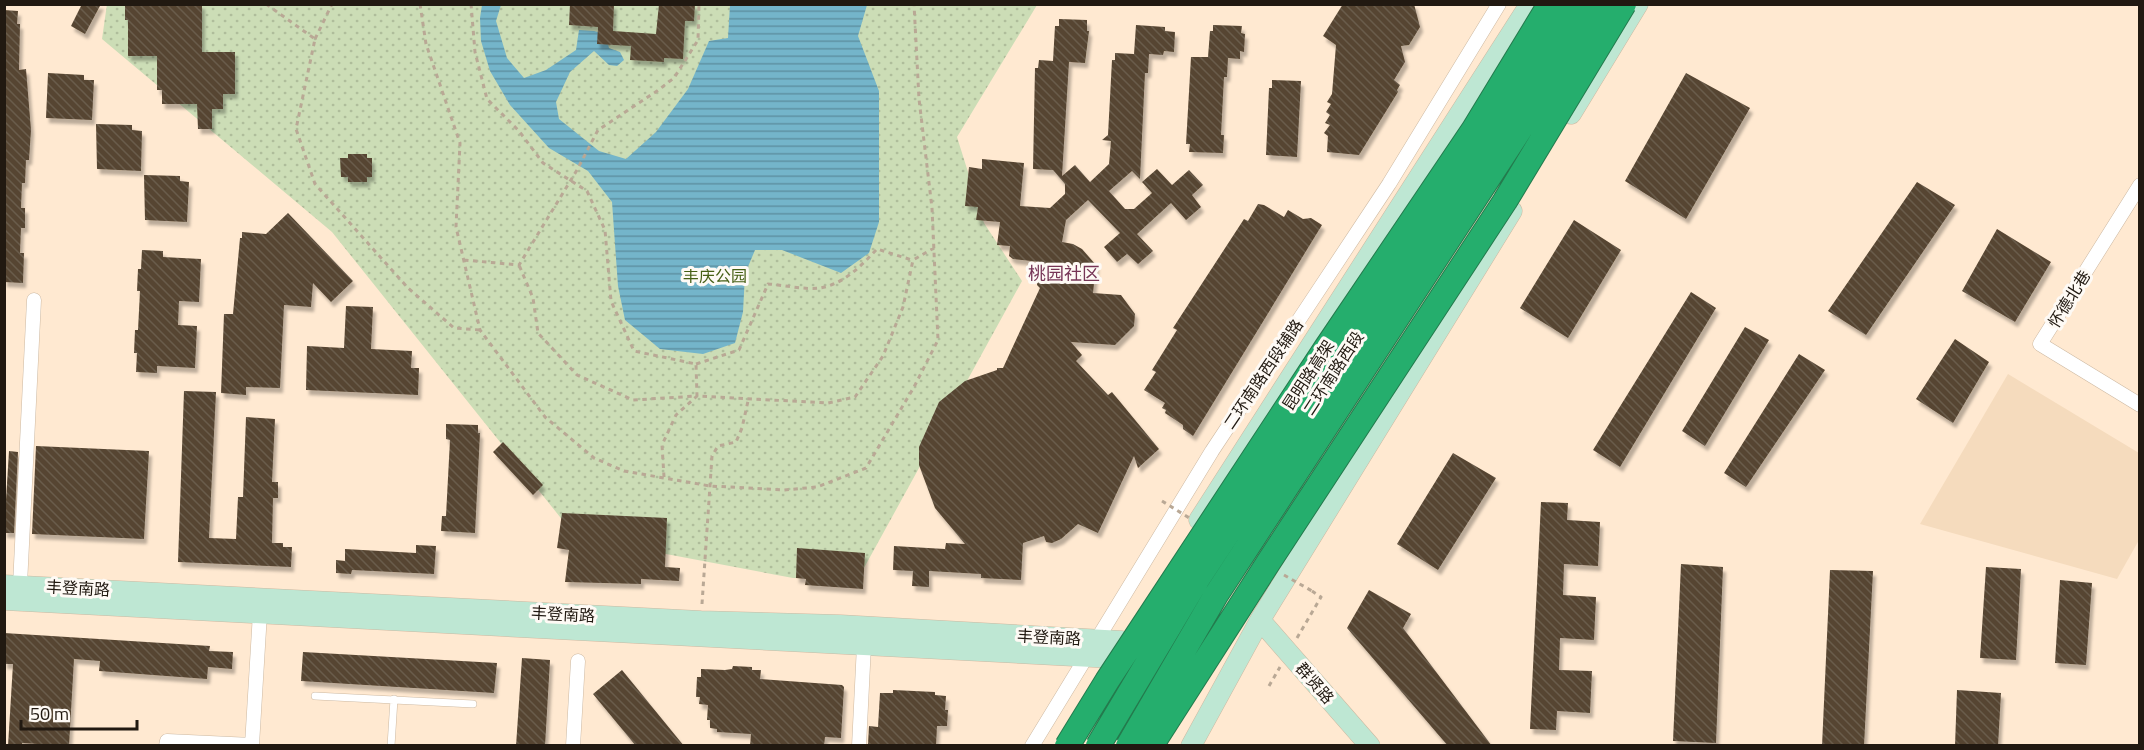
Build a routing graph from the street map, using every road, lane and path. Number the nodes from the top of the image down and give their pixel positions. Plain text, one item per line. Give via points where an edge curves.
1 (266, 4) edge
2 (332, 4) edge
3 (420, 4) edge
4 (699, 4) edge
5 (914, 4) edge
6 (1499, 4) edge
7 (1530, 4) edge
8 (1550, 4) edge
9 (1575, 4) edge
10 (1602, 4) edge
11 (1624, 4) edge
12 (1638, 4) edge
13 (470, 5) edge
14 (315, 39) junction
15 (2139, 185) edge
16 (934, 248) junction
17 (464, 260) junction
18 (913, 260) junction
19 (519, 265) junction
20 (34, 300) dead end
21 (480, 330) junction
22 (696, 364) junction
23 (697, 396) junction
24 (748, 400) junction
25 (2139, 405) edge
26 (664, 478) junction
27 (710, 486) junction
28 (12, 585) edge
29 (4, 600) edge
30 (260, 613) junction
31 (1260, 620) junction
32 (701, 621) junction
33 (864, 645) junction
34 (1091, 648) junction
35 (1117, 650) junction
36 (578, 661) dead end
37 (315, 696) dead end
38 (394, 699) junction
39 (472, 704) dead end
40 (254, 745) edge
41 (166, 746) edge
42 (391, 746) edge
43 (573, 746) edge
44 (859, 746) edge
45 (1032, 746) edge
46 (1060, 746) edge
47 (1067, 746) edge
48 (1098, 746) edge
49 (1128, 746) edge
50 (1151, 746) edge
51 (1191, 746) edge
52 (1370, 746) edge

1 - 14 path
2 - 14 path
3 - 17 path via 426,44 460,143 456,227
4 - 19 path via 698,40 674,78 598,130
5 - 16 path
6 - 34 street, 二环南路西段辅路 via 1389,184 1212,451
7 - 35 street, 二环南路西段
8 - 47 highway, 昆明路高架, bridge via 1473,129
9 - 48 highway, 二环南路西段, bridge via 1197,580
10 - 49 highway, 二环南路西段, bridge via 1216,595
11 - 50 highway, bridge via 1505,201
12 - 31 street
13 - 22 path via 475,52 487,99 519,131 543,164 587,191 605,230 611,301 634,351
14 - 21 path via 296,129 315,184 408,288 454,328
15 - 25 street, 怀德北巷 via 2040,344
16 - 18 path
16 - 27 path via 938,340 866,468 817,487 784,490
17 - 19 path
17 - 21 path
18 - 22 path via 877,249 858,270 830,285 819,288 768,284 739,350
18 - 24 path via 903,307 883,356 855,397 828,403
19 - 23 path via 533,298 538,333 577,375 633,400
20 - 28 street
21 - 26 path via 545,417 594,458 624,471
22 - 23 path
23 - 24 path
23 - 26 path via 676,415 662,445
24 - 27 path via 736,442 718,446 712,456
26 - 27 path
27 - 32 path
28 - 32 street, 丰登南路
29 - 30 street, 丰登南路
30 - 33 street, 丰登南路
30 - 40 street
31 - 51 street
31 - 52 street, 群贤路
32 - 34 street, 丰登南路 via 840,625
33 - 34 street, 丰登南路
33 - 44 street
34 - 35 street, 丰登南路
34 - 45 street, 二环南路西段辅路
35 - 46 street, 二环南路西段
36 - 43 street
37 - 38 lane
38 - 39 lane
38 - 42 lane
40 - 41 street via 166,741

